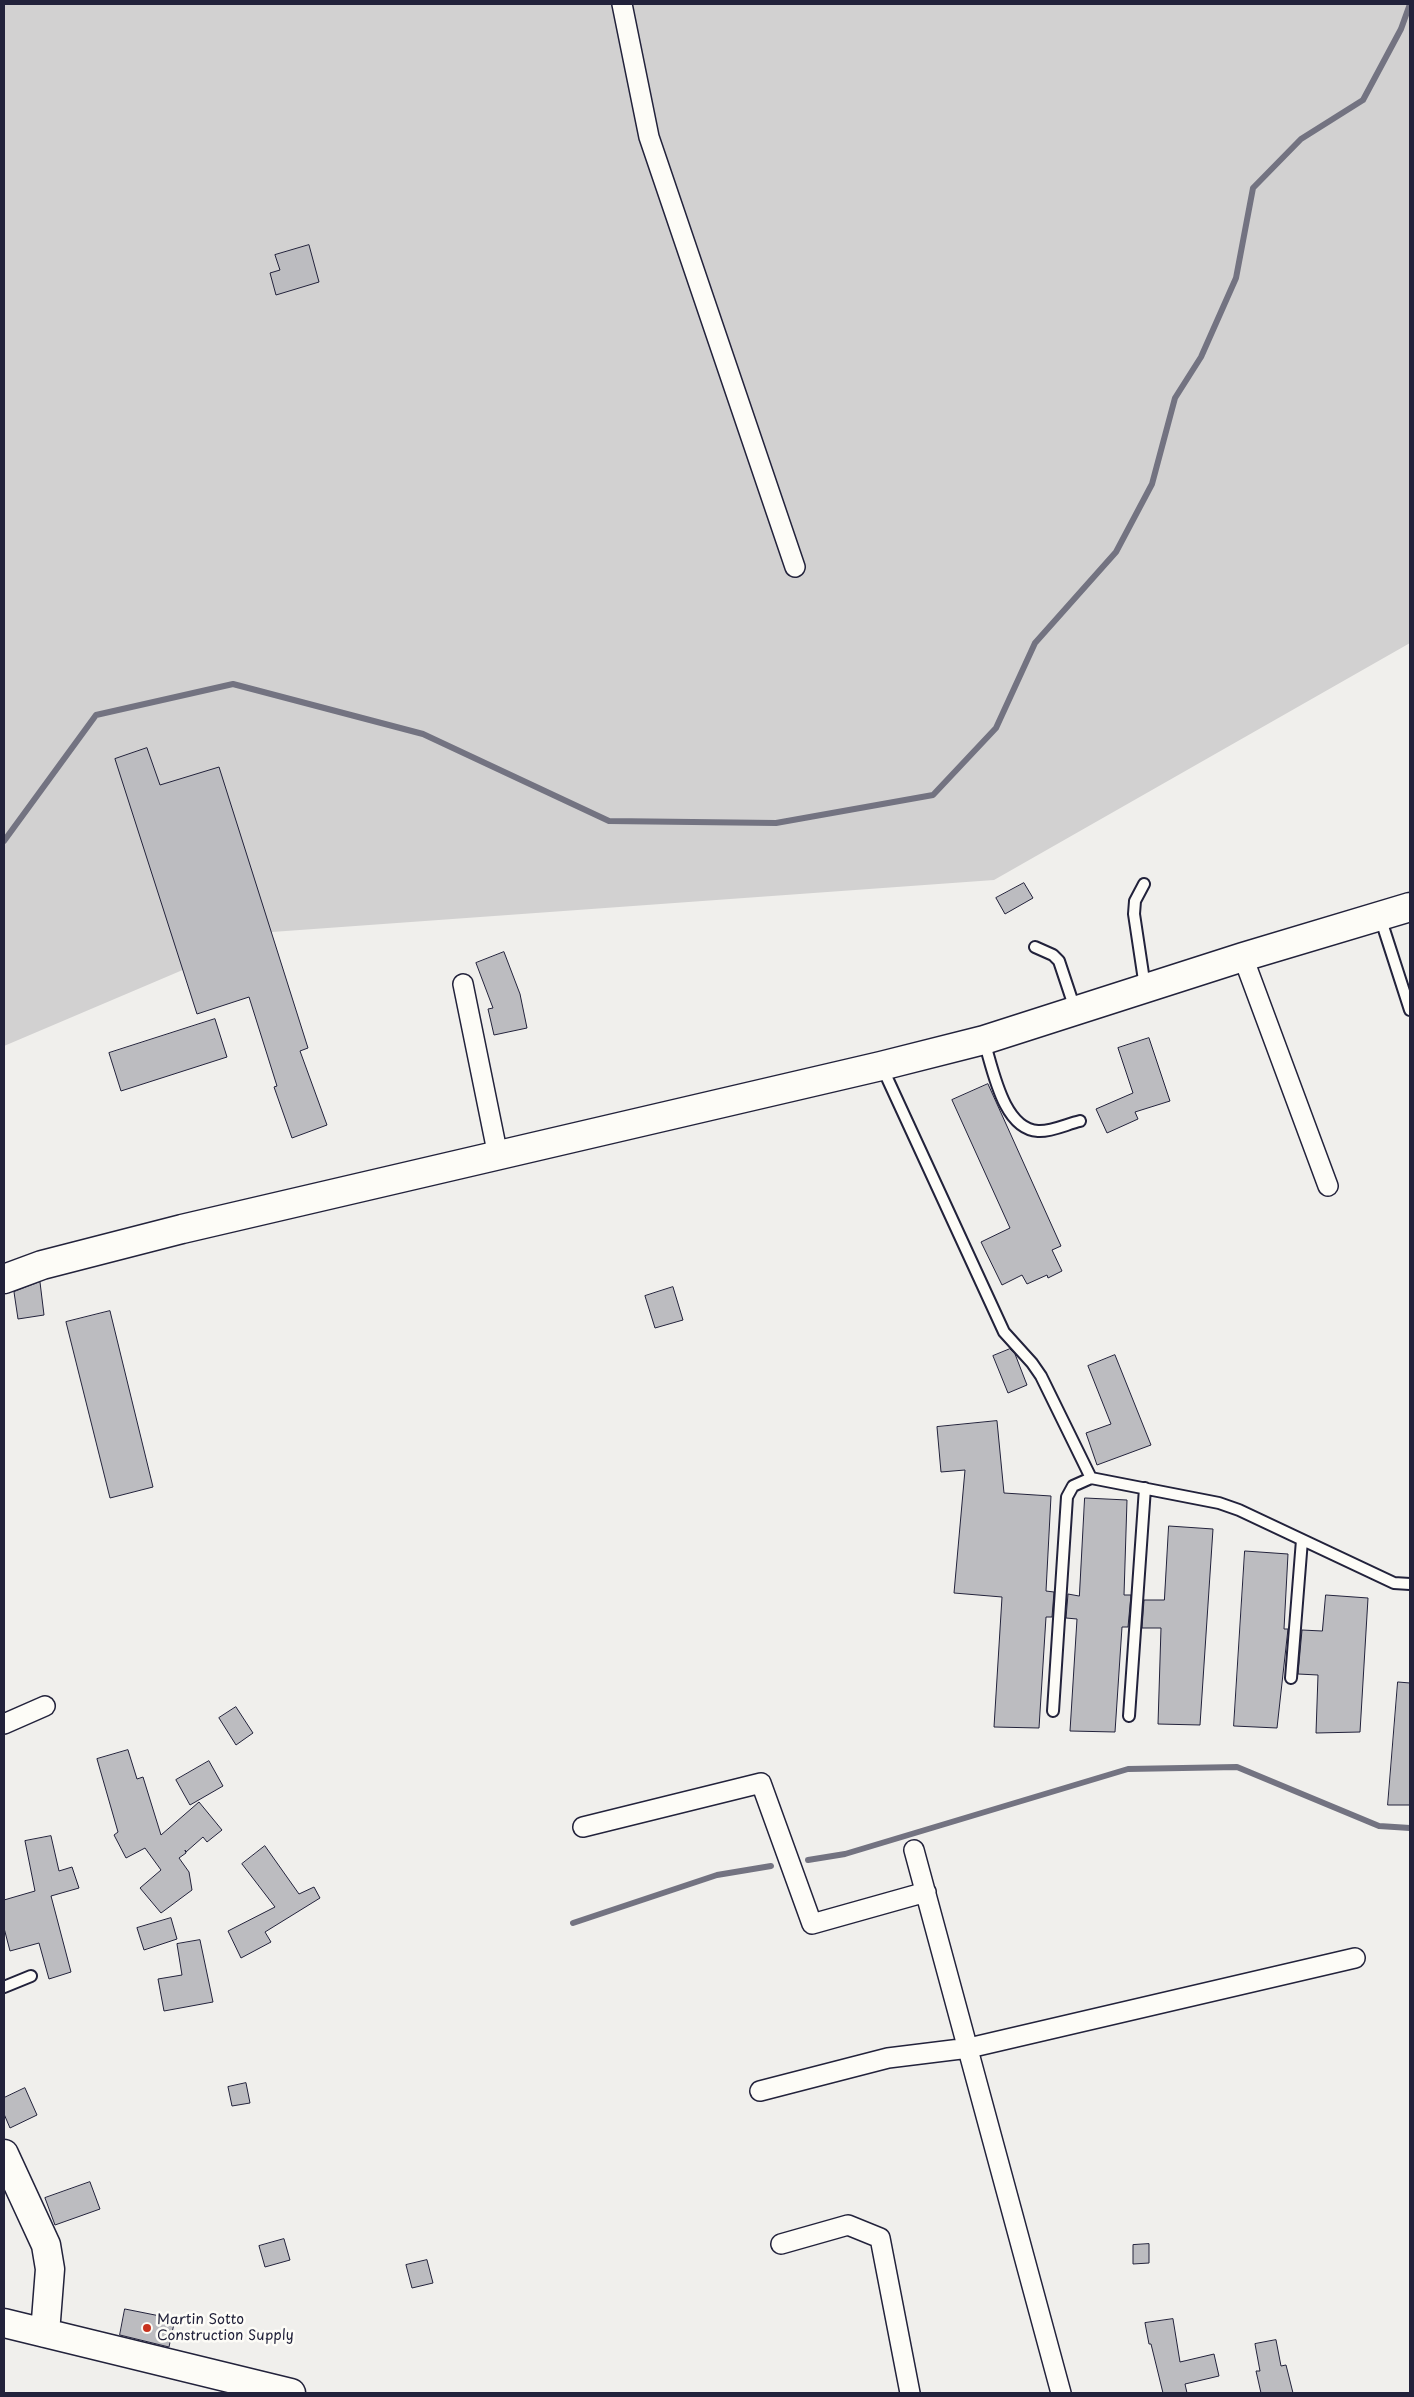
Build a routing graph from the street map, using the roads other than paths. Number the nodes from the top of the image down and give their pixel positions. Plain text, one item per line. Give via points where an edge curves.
1 (622, 4) edge
2 (795, 567) dead end
3 (1144, 884) dead end
4 (1410, 907) edge
5 (1380, 917) junction
6 (1035, 947) dead end
7 (1243, 956) junction
8 (463, 984) dead end
9 (1145, 988) junction
10 (1076, 1010) junction
11 (1410, 1010) edge
12 (984, 1040) junction
13 (881, 1066) junction
14 (1080, 1121) dead end
15 (498, 1156) junction
16 (1328, 1186) dead end
17 (4, 1279) edge
18 (1091, 1478) junction
19 (1144, 1488) junction
20 (1302, 1540) junction
21 (1410, 1584) edge
22 (1291, 1678) dead end
23 (45, 1706) dead end
24 (1053, 1711) dead end
25 (1128, 1716) dead end
26 (4, 1724) edge
27 (583, 1827) dead end
28 (914, 1850) dead end
29 (926, 1892) junction
30 (1355, 1958) dead end
31 (31, 1976) dead end
32 (4, 1987) edge
33 (969, 2048) junction
34 (760, 2092) dead end
35 (4, 2154) edge
36 (781, 2244) dead end
37 (4, 2323) edge
38 (45, 2333) junction
39 (290, 2393) edge
40 (910, 2393) edge
41 (1061, 2393) edge

1 - 2 street via 649,137
3 - 9 lane via 1135,901 1134,914
4 - 5 street
5 - 7 street
5 - 11 lane
6 - 10 lane via 1053,955 1059,962
7 - 9 street
7 - 16 street
8 - 15 street
9 - 10 street
10 - 12 street
12 - 13 street
12 - 14 lane via 1008,1113 1021,1127 1039,1132
13 - 15 street
13 - 18 lane via 1004,1332 1041,1376
15 - 17 street via 182,1229 42,1265
18 - 19 lane
18 - 24 lane via 1073,1486 1067,1497
19 - 20 lane via 1226,1505
19 - 25 lane
20 - 21 lane via 1394,1583
20 - 22 lane
23 - 26 street
27 - 29 street via 761,1783 812,1924
28 - 29 street
29 - 33 street
30 - 33 street
31 - 32 lane
33 - 34 street via 888,2058
33 - 41 street
35 - 38 street via 46,2245 50,2269
36 - 40 street via 848,2224 880,2238
37 - 38 street
38 - 39 street

